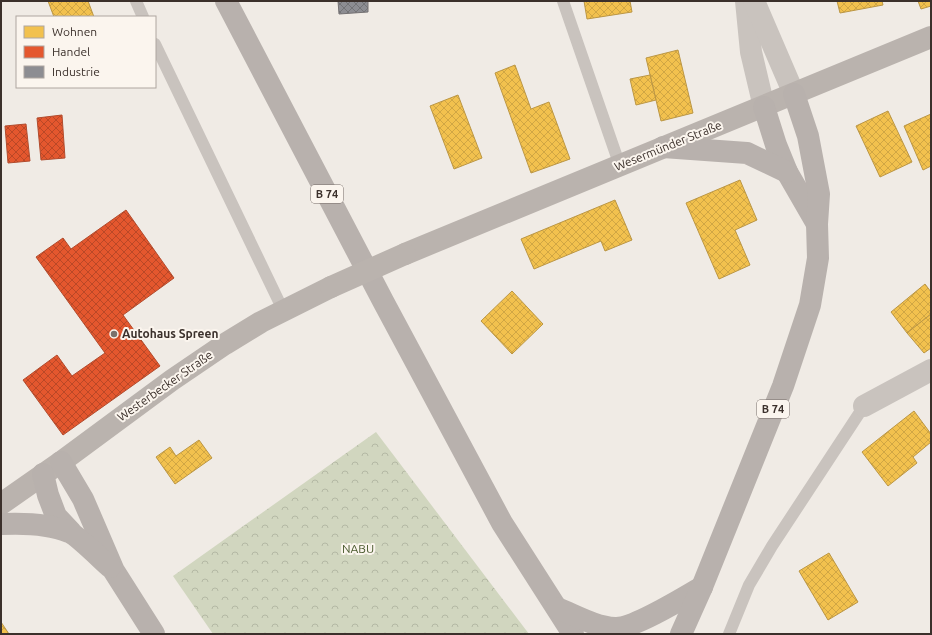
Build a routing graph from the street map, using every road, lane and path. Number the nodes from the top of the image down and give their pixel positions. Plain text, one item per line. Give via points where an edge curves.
1 (136, 1) edge
2 (226, 1) edge
3 (563, 1) edge
4 (746, 1) edge
5 (754, 1) edge
6 (143, 16) edge
7 (931, 37) edge
8 (156, 46) edge
9 (794, 94) junction
10 (764, 107) junction
11 (663, 147) junction
12 (620, 166) junction
13 (787, 172) junction
14 (817, 224) junction
15 (405, 254) joint
16 (283, 310) junction
17 (931, 370) edge
18 (864, 406) joint
19 (52, 468) junction
20 (1, 504) edge
21 (1, 524) edge
22 (71, 532) junction
23 (114, 571) junction
24 (702, 588) junction
25 (557, 608) junction
26 (154, 634) edge
27 (573, 634) edge
28 (681, 634) edge
29 (729, 634) edge

1 - 6 lane
2 - 25 main road, B 74 via 502,523
3 - 12 lane
4 - 10 street via 751,52
5 - 9 street
7 - 9 street, Wesermünder Straße
8 - 16 lane
9 - 10 street, Wesermünder Straße
9 - 14 main road via 808,136 816,175 819,194
10 - 11 street, Wesermünder Straße
10 - 13 main road, B 74
11 - 12 street, Wesermünder Straße
11 - 13 main road via 747,153
12 - 15 street, Wesermünder Straße
13 - 14 main road, B 74
14 - 24 main road, B 74 via 818,258 810,305 783,386
15 - 16 street, Westerbecker Straße, bridge
16 - 19 street, Westerbecker Straße via 225,344 172,380
17 - 18 street
18 - 29 lane via 772,546 749,585
19 - 20 street, Westerbecker Straße
19 - 22 main road via 48,495 56,516
19 - 23 main road via 83,499
21 - 22 main road via 42,525
22 - 23 main road
23 - 26 main road
24 - 25 main road via 633,623 617,628 601,625
24 - 28 main road
25 - 27 main road, B 74

